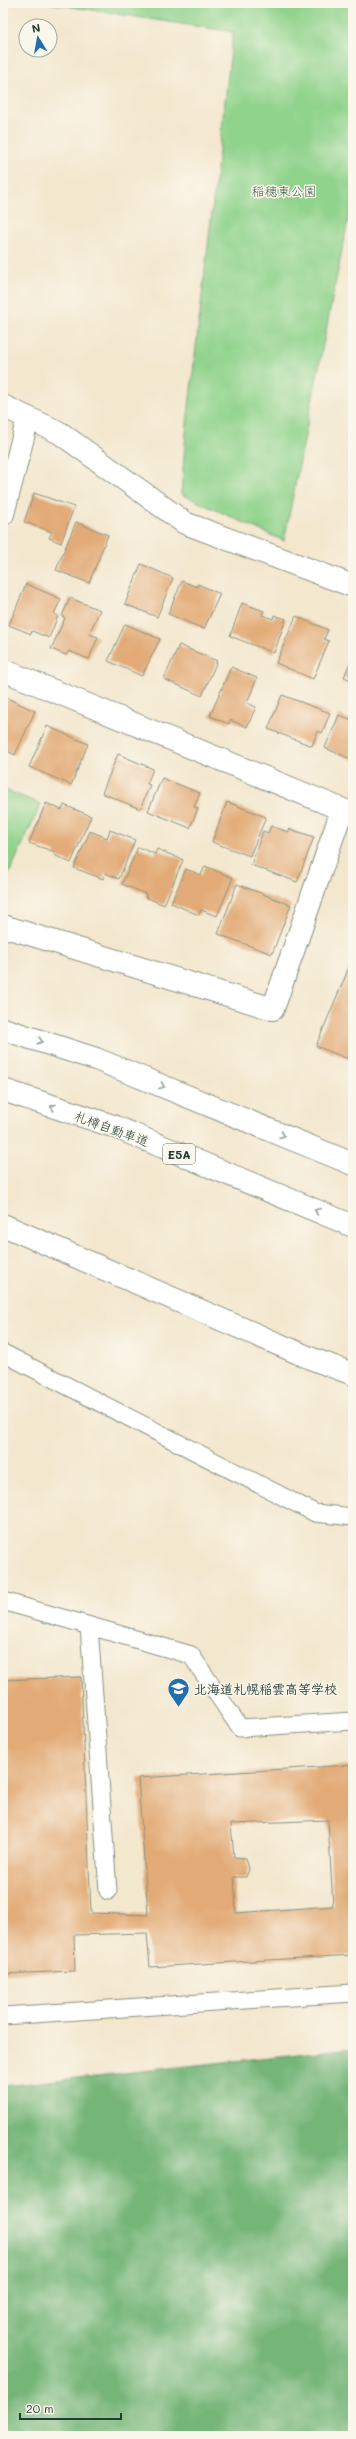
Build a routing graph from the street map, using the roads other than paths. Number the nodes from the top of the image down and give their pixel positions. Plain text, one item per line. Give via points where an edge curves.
1 (3, 406) edge
2 (28, 418) junction
3 (3, 514) edge
4 (353, 586) edge
5 (3, 670) edge
6 (348, 812) edge
7 (3, 926) edge
8 (3, 1029) edge
9 (3, 1090) edge
10 (353, 1164) edge
11 (3, 1225) edge
12 (353, 1226) edge
13 (3, 1353) edge
14 (353, 1374) edge
15 (353, 1517) edge
16 (4, 1604) edge
17 (89, 1626) junction
18 (353, 1721) edge
19 (108, 1891) dead end
20 (353, 1993) edge
21 (3, 2016) edge

1 - 2 main road
2 - 3 main road
2 - 4 main road via 60,434 185,523
5 - 6 main road
6 - 7 main road via 273,1009
8 -> 10 main road via 96,1059
12 -> 9 main road, 札樽自動車道 / E5A via 113,1126
11 - 14 main road via 310,1358
13 - 15 lane via 315,1513
16 - 17 lane
17 - 18 lane via 191,1656 240,1728
17 - 19 lane
20 - 21 lane

